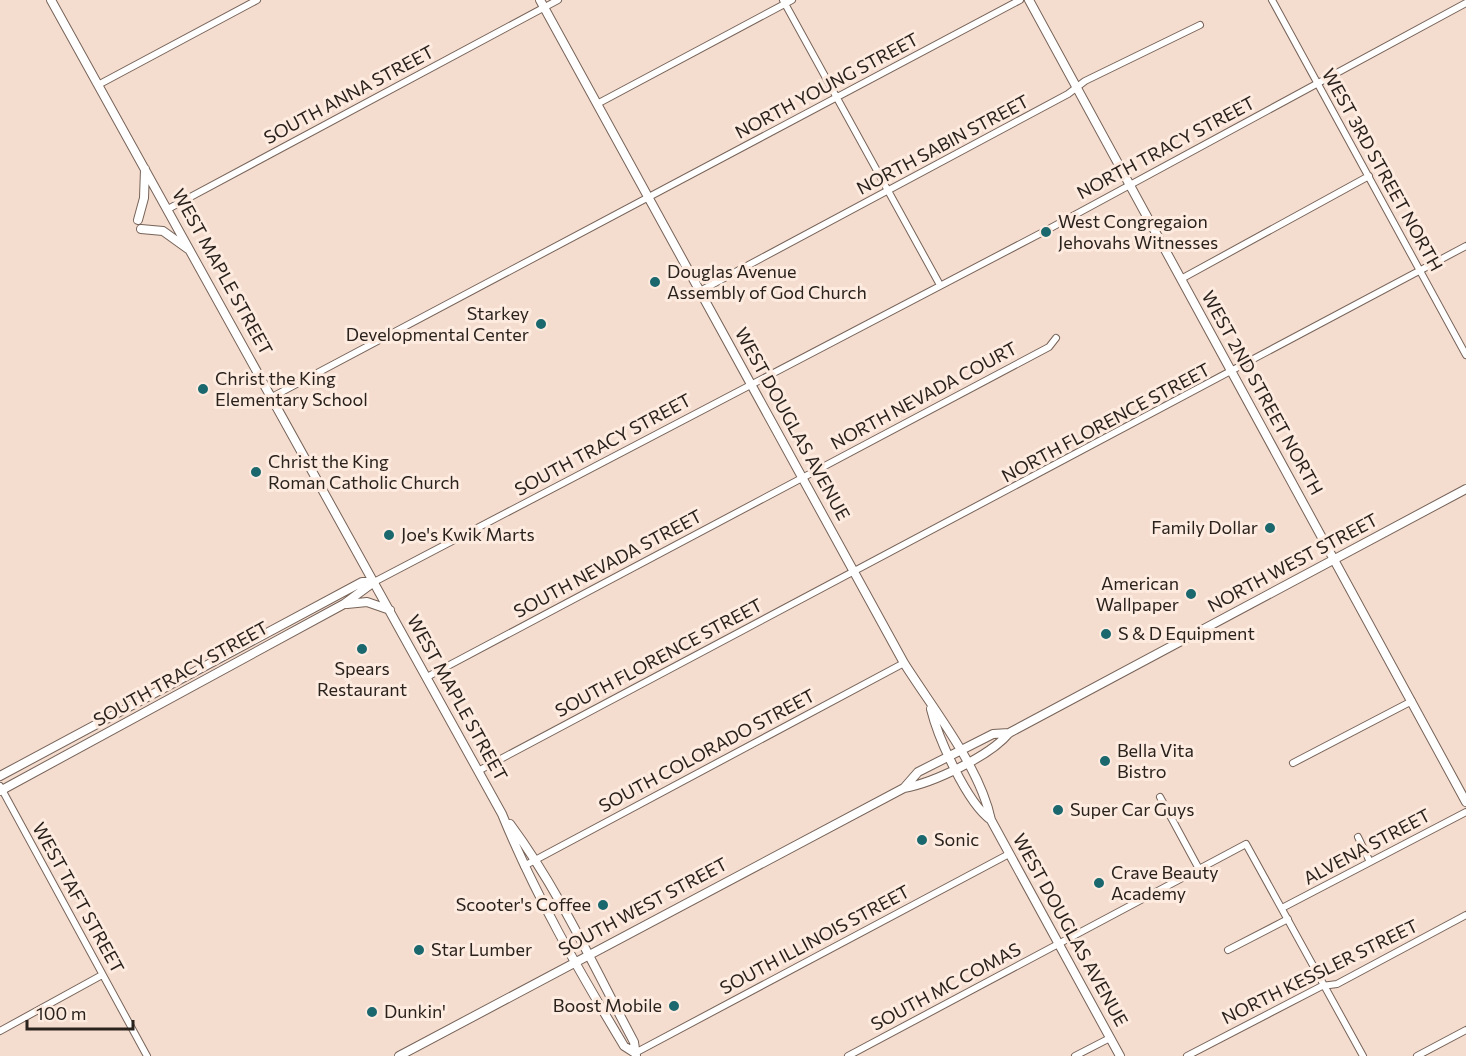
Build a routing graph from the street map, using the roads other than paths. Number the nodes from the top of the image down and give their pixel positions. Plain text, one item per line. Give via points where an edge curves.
1 (51, 0) edge
2 (257, 0) edge
3 (558, 0) edge
4 (1020, 0) edge
5 (1029, 0) edge
6 (1272, 0) edge
7 (787, 1) edge
8 (1466, 3) edge
9 (542, 4) edge
10 (1200, 25) dead end
11 (1318, 84) junction
12 (98, 85) junction
13 (1076, 88) junction
14 (837, 98) junction
15 (597, 104) junction
16 (145, 168) junction
17 (1369, 176) junction
18 (1129, 185) junction
19 (889, 191) junction
20 (648, 198) junction
21 (168, 209) junction
22 (1466, 246) edge
23 (192, 251) junction
24 (1420, 271) junction
25 (1181, 279) junction
26 (940, 285) junction
27 (700, 291) junction
28 (1056, 338) dead end
29 (1466, 355) edge
30 (1232, 372) junction
31 (752, 385) junction
32 (272, 397) junction
33 (802, 478) junction
34 (1466, 489) edge
35 (1335, 560) junction
36 (854, 573) junction
37 (374, 582) junction
38 (344, 604) junction
39 (390, 610) junction
40 (904, 663) junction
41 (427, 677) junction
42 (1412, 701) junction
43 (930, 705) junction
44 (1009, 733) junction
45 (960, 751) junction
46 (950, 756) junction
47 (966, 762) junction
48 (1293, 763) dead end
49 (956, 767) junction
50 (478, 771) junction
51 (0, 776) edge
52 (904, 788) junction
53 (1, 789) edge
54 (1160, 797) dead end
55 (1466, 802) edge
56 (1466, 812) edge
57 (502, 814) junction
58 (991, 820) junction
59 (1358, 837) dead end
60 (1009, 854) junction
61 (535, 860) junction
62 (1370, 862) junction
63 (524, 866) junction
64 (1199, 869) junction
65 (561, 907) junction
66 (1282, 908) junction
67 (548, 914) junction
68 (1466, 915) edge
69 (1288, 919) junction
70 (1059, 945) junction
71 (1228, 950) dead end
72 (588, 954) junction
73 (573, 962) junction
74 (102, 975) junction
75 (1324, 986) junction
76 (1466, 1029) edge
77 (0, 1030) edge
78 (1110, 1038) junction
79 (635, 1054) edge
80 (147, 1056) edge
81 (399, 1056) edge
82 (848, 1056) edge
83 (1075, 1056) edge
84 (1120, 1056) edge
85 (1187, 1056) edge
86 (1363, 1056) edge
87 (1417, 1056) edge

1 - 12 street, WEST MAPLE STREET
2 - 12 street
3 - 9 street, SOUTH ANNA STREET
4 - 14 street, NORTH YOUNG STREET
5 - 13 street, WEST 2ND STREET NORTH
6 - 11 street, WEST 3RD STREET NORTH
7 - 14 street
7 - 15 street
8 - 11 street, NORTH TRACY STREET
9 - 15 street, WEST DOUGLAS AVENUE
9 - 21 street, SOUTH ANNA STREET
10 - 13 street, NORTH SABIN STREET
11 - 17 street, WEST 3RD STREET NORTH
11 - 18 street, NORTH TRACY STREET
12 - 16 street, WEST MAPLE STREET
13 - 18 street, WEST 2ND STREET NORTH
13 - 19 street, NORTH SABIN STREET
14 - 19 street
14 - 20 street, NORTH YOUNG STREET
15 - 20 street, WEST DOUGLAS AVENUE
16 - 21 street, WEST MAPLE STREET
16 - 23 street via 139,225 163,231
17 - 24 street, WEST 3RD STREET NORTH
17 - 25 street
18 - 25 street, WEST 2ND STREET NORTH
18 - 26 street, NORTH TRACY STREET
19 - 26 street
19 - 27 street, NORTH SABIN STREET
20 - 27 street, WEST DOUGLAS AVENUE
20 - 32 street, NORTH YOUNG STREET
21 - 23 street, WEST MAPLE STREET
22 - 24 street, NORTH FLORENCE STREET
23 - 32 street, WEST MAPLE STREET
24 - 29 street, WEST 3RD STREET NORTH
24 - 30 street, NORTH FLORENCE STREET
25 - 30 street, WEST 2ND STREET NORTH
26 - 31 street, NORTH TRACY STREET
27 - 31 street, WEST DOUGLAS AVENUE
28 - 33 street, NORTH NEVADA COURT via 1049,348
30 - 35 street, WEST 2ND STREET NORTH
30 - 36 street, NORTH FLORENCE STREET
31 - 33 street, WEST DOUGLAS AVENUE
31 - 37 street, SOUTH TRACY STREET
32 - 37 street, WEST MAPLE STREET
33 - 36 street, WEST DOUGLAS AVENUE
33 - 41 street, SOUTH NEVADA STREET
34 - 35 street, NORTH WEST STREET
35 - 42 street, WEST 2ND STREET NORTH
35 - 44 street, NORTH WEST STREET
36 - 40 street, WEST DOUGLAS AVENUE
36 - 50 street, SOUTH FLORENCE STREET
37 - 38 street, SOUTH TRACY STREET
37 - 39 street, WEST MAPLE STREET
37 - 51 street, SOUTH TRACY STREET via 362,582
38 - 39 street via 367,602
38 - 53 street, SOUTH TRACY STREET
39 - 41 street, WEST MAPLE STREET
40 - 43 street, WEST DOUGLAS AVENUE
40 - 61 street, SOUTH COLORADO STREET
41 - 50 street, WEST MAPLE STREET
42 - 48 street
42 - 55 street, WEST 2ND STREET NORTH
43 - 45 street, WEST DOUGLAS AVENUE
43 - 46 street, WEST DOUGLAS AVENUE
44 - 45 street, NORTH WEST STREET via 993,734
44 - 47 street, NORTH WEST STREET via 1000,744
45 - 46 street, SOUTH WEST STREET
45 - 47 street, WEST DOUGLAS AVENUE
46 - 49 street, WEST DOUGLAS AVENUE
46 - 52 street, SOUTH WEST STREET via 918,772
47 - 49 street, SOUTH WEST STREET
47 - 58 street, WEST DOUGLAS AVENUE via 986,800
49 - 52 street, SOUTH WEST STREET via 922,784
49 - 58 street, WEST DOUGLAS AVENUE via 980,812
50 - 57 street, WEST MAPLE STREET
52 - 72 street, SOUTH WEST STREET
53 - 74 street, WEST TAFT STREET
54 - 64 street
56 - 62 street, ALVENA STREET
57 - 61 street, WEST MAPLE STREET
57 - 63 street, WEST MAPLE STREET
58 - 60 street, WEST DOUGLAS AVENUE
59 - 62 street
60 - 70 street, WEST DOUGLAS AVENUE
60 - 79 street, SOUTH ILLINOIS STREET
61 - 63 street, SOUTH COLORADO STREET
61 - 65 street, WEST MAPLE STREET
62 - 66 street, ALVENA STREET
63 - 67 street, WEST MAPLE STREET
64 - 66 street, SOUTH MC COMAS via 1246,844
64 - 70 street, SOUTH MC COMAS
65 - 67 street
65 - 72 street, WEST MAPLE STREET
66 - 69 street
67 - 73 street, WEST MAPLE STREET
68 - 75 street, NORTH KESSLER STREET via 1337,984
69 - 71 street
69 - 75 street
70 - 78 street, WEST DOUGLAS AVENUE
70 - 82 street, SOUTH MC COMAS
72 - 73 street, SOUTH WEST STREET
72 - 79 street, WEST MAPLE STREET via 634,1042
73 - 79 street, WEST MAPLE STREET via 624,1046
73 - 81 street, SOUTH WEST STREET
74 - 77 street
74 - 80 street, WEST TAFT STREET
75 - 85 street, NORTH KESSLER STREET
75 - 86 street
76 - 87 street
78 - 83 street
78 - 84 street, WEST DOUGLAS AVENUE

